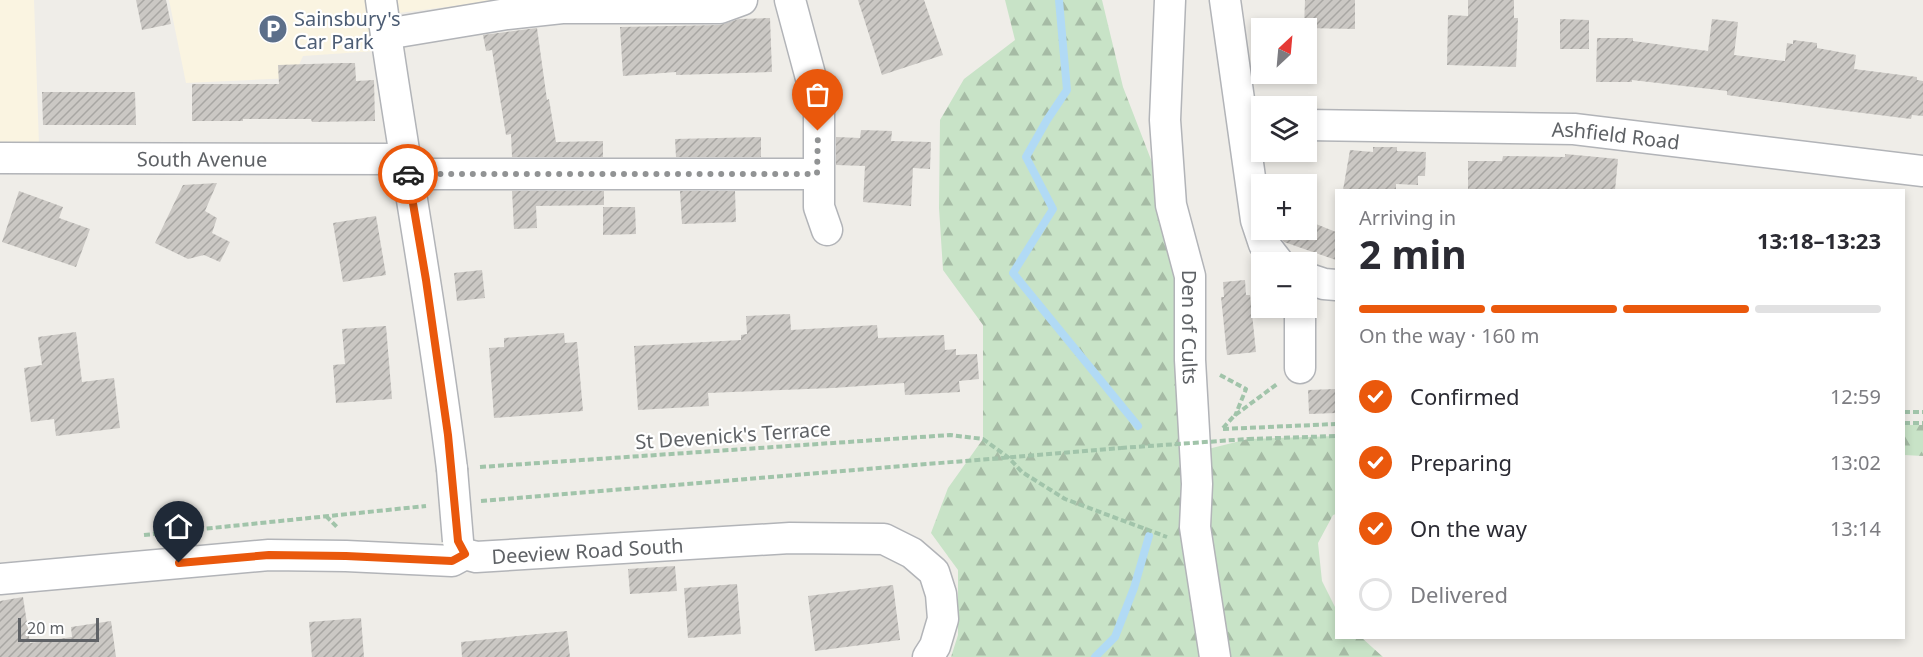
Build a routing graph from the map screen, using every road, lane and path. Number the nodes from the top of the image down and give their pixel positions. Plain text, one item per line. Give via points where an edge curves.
1 (381, 0) edge
2 (742, 0) edge
3 (790, 0) edge
4 (1170, 0) edge
5 (1225, 0) edge
6 (386, 34) junction
7 (1251, 119) edge
8 (1317, 125) edge
9 (0, 158) edge
10 (1254, 162) edge
11 (406, 166) junction
12 (1923, 171) edge
13 (817, 174) junction
14 (826, 230) dead end
15 (1270, 252) edge
16 (1317, 282) edge
17 (1335, 285) edge
18 (1300, 318) edge
19 (1190, 360) junction
20 (1300, 368) joint
21 (1905, 412) edge
22 (1923, 412) edge
23 (1905, 423) edge
24 (1923, 423) edge
25 (1335, 424) edge
26 (1222, 429) dead end
27 (1335, 436) edge
28 (1009, 458) junction
29 (452, 469) junction
30 (481, 501) dead end
31 (433, 506) dead end
32 (140, 535) dead end
33 (1197, 544) junction
34 (461, 547) junction
35 (0, 579) edge
36 (928, 657) edge
37 (1215, 657) edge

1 - 6 street
2 - 6 street via 720,8 562,8
3 - 13 street via 819,108
4 - 19 street, Den of Cults via 1165,120 1171,205 1190,276
5 - 7 street
6 - 11 street
8 - 12 street, Ashfield Road via 1574,129
9 - 11 street, South Avenue
10 - 15 street via 1256,220
11 - 13 street, South Avenue
11 - 29 street
13 - 14 street via 819,207
16 - 17 street
18 - 20 street
19 - 20 path via 1246,389 1234,416
19 - 33 street, Den of Cults
21 - 22 path
23 - 24 path
25 - 26 path
27 - 28 path, bridge
28 - 29 path, St Devenick's Terrace via 983,439 950,435
28 - 30 path
28 - 33 path, St Devenick's Terrace via 1022,472 1065,499 1166,537
29 - 34 street, bridge
31 - 32 path
33 - 37 street, Den of Cults
34 - 35 street, Deeview Road South via 452,561 269,555
34 - 36 street, Deeview Road South via 476,557 790,538 884,539 912,552 934,572 943,619

